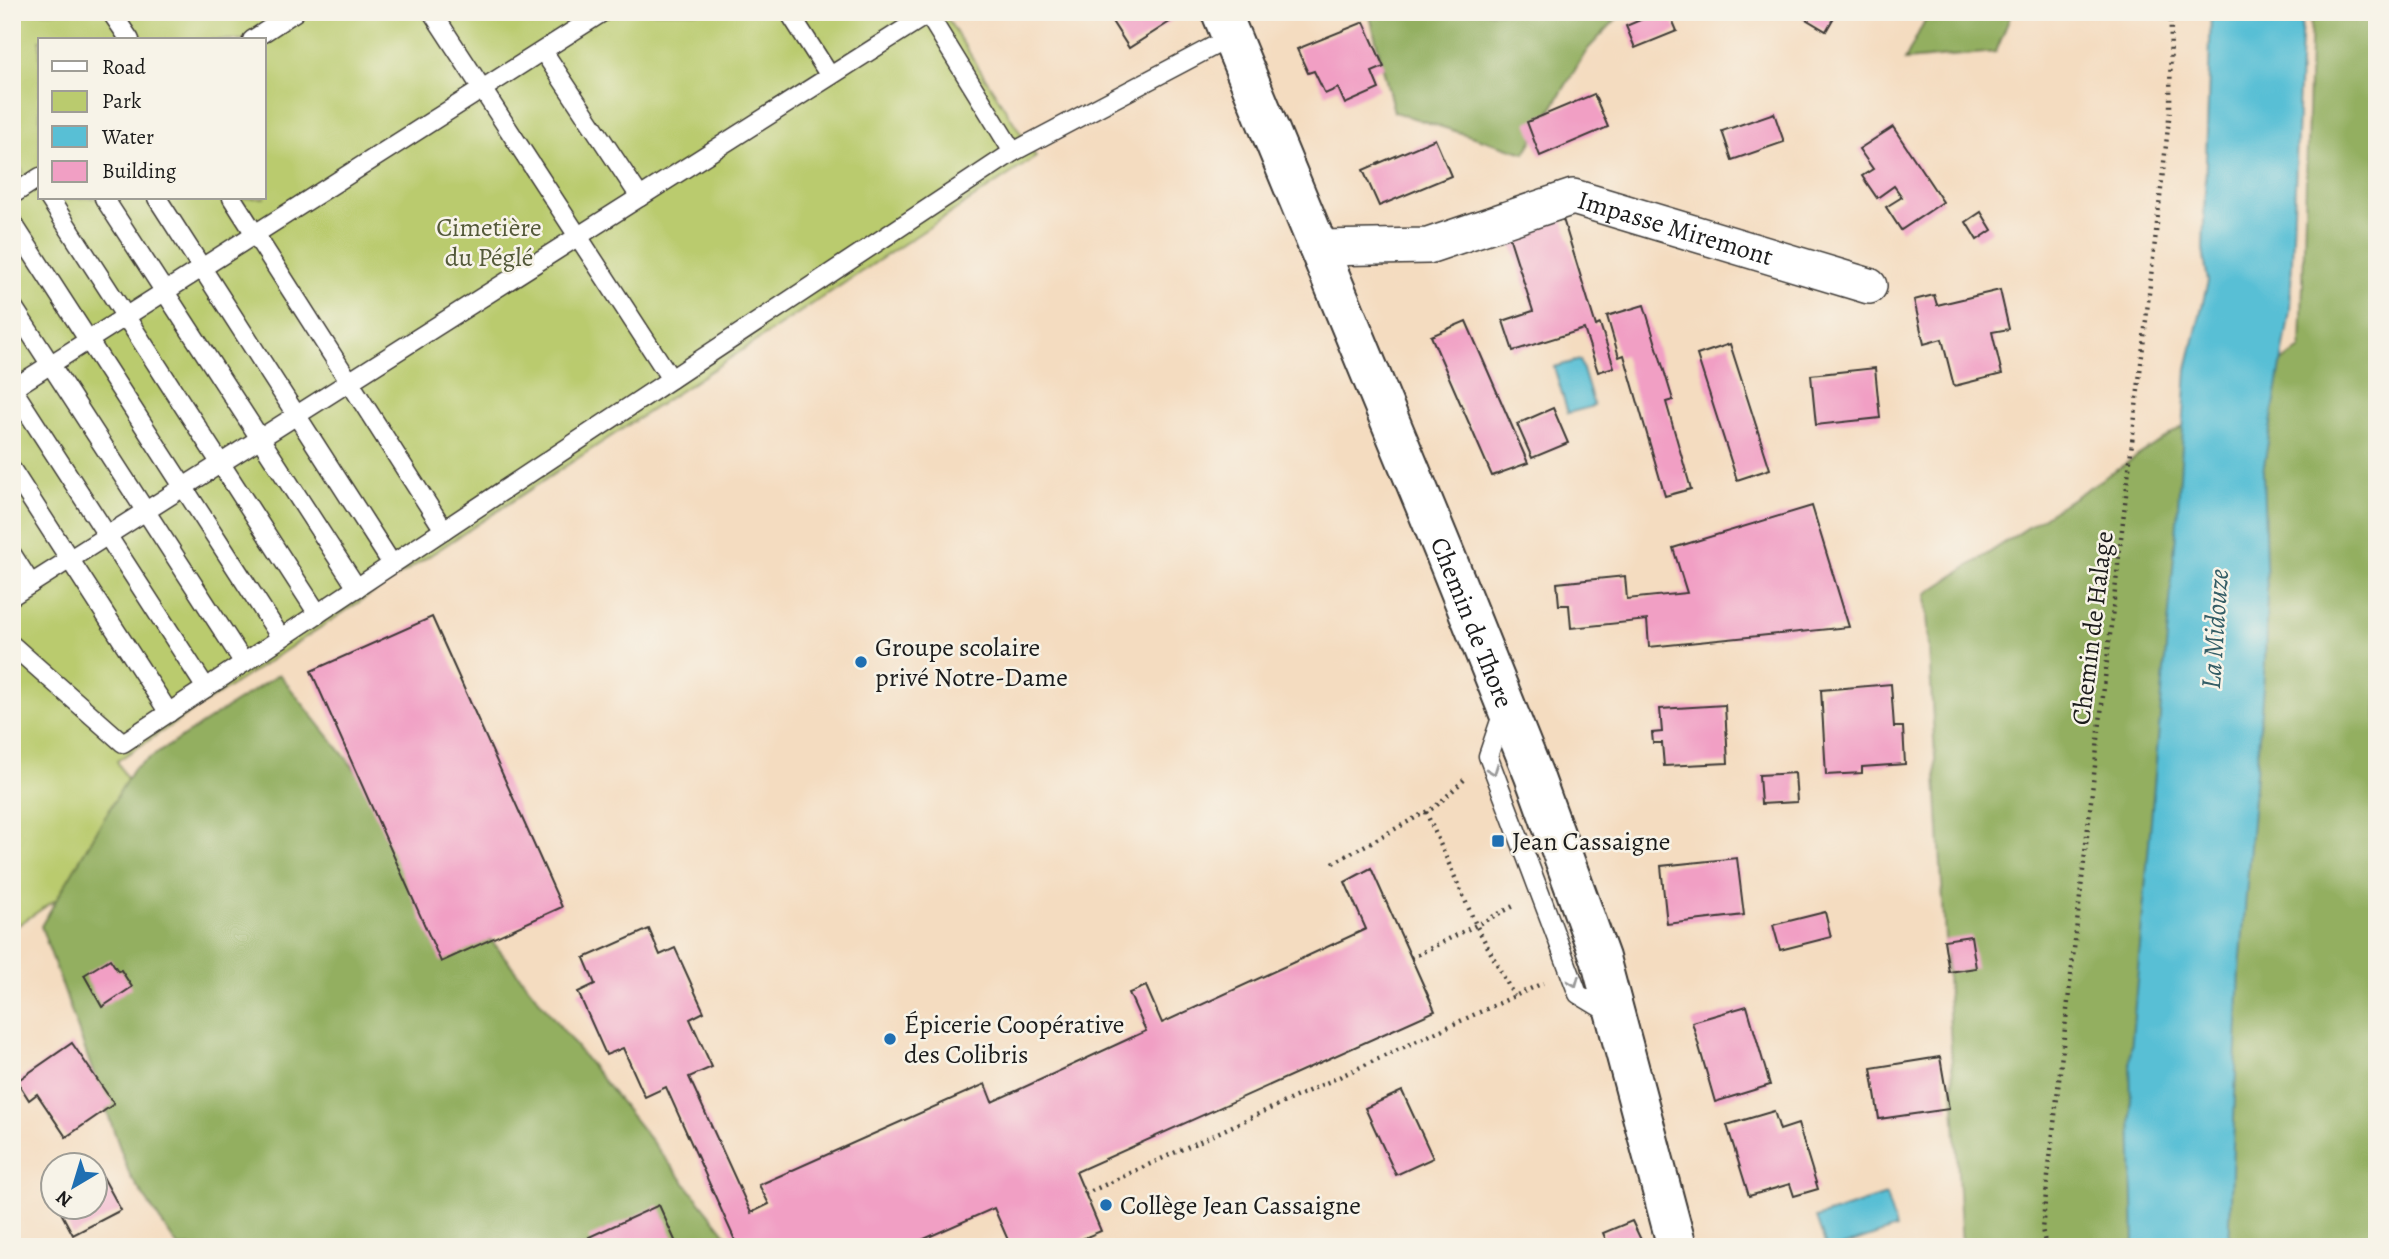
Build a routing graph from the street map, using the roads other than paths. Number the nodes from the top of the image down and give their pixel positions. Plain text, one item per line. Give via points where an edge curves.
1 (111, 12) edge
2 (295, 12) edge
3 (432, 12) edge
4 (603, 12) edge
5 (789, 12) edge
6 (1226, 25) edge
7 (129, 38) edge
8 (255, 38) edge
9 (543, 51) junction
10 (830, 76) junction
11 (482, 89) junction
12 (1013, 152) junction
13 (38, 181) edge
14 (12, 195) edge
15 (640, 197) junction
16 (50, 200) edge
17 (105, 200) edge
18 (159, 200) edge
19 (233, 200) edge
20 (12, 222) edge
21 (255, 234) junction
22 (578, 237) junction
23 (1319, 248) junction
24 (202, 268) junction
25 (1869, 286) dead end
26 (165, 291) junction
27 (12, 305) edge
28 (126, 316) junction
29 (89, 340) junction
30 (50, 364) junction
31 (671, 379) junction
32 (350, 381) junction
33 (12, 388) edge
34 (296, 415) junction
35 (260, 438) junction
36 (220, 463) junction
37 (12, 471) edge
38 (183, 487) junction
39 (145, 511) junction
40 (444, 530) junction
41 (107, 535) junction
42 (12, 554) edge
43 (69, 559) junction
44 (392, 564) junction
45 (31, 584) junction
46 (357, 588) junction
47 (12, 596) edge
48 (318, 614) junction
49 (281, 638) junction
50 (12, 645) edge
51 (244, 663) junction
52 (206, 688) junction
53 (1505, 705) junction
54 (169, 713) junction
55 (1616, 1018) junction
56 (1677, 1247) edge

1 - 7 lane
2 - 8 lane
3 - 11 lane
4 - 9 lane
5 - 10 lane
6 - 12 lane
6 - 23 street, Chemin de Thore
9 - 11 lane
9 - 15 lane
10 - 12 lane via 928,14
10 - 15 lane
11 - 21 lane
11 - 22 lane
12 - 31 lane
13 - 14 lane
15 - 22 lane
16 - 28 lane
17 - 26 lane
18 - 24 lane
19 - 21 lane
20 - 29 lane
21 - 24 lane
21 - 32 lane
22 - 31 lane
22 - 32 lane
23 - 25 street, Impasse Miremont via 1428,246 1573,197
23 - 53 street, Chemin de Thore
24 - 26 lane
24 - 34 lane
26 - 28 lane
26 - 35 lane
27 - 30 lane
28 - 29 lane
28 - 36 lane
29 - 30 lane
29 - 38 lane
30 - 33 lane
30 - 39 lane
31 - 40 lane
32 - 34 lane
32 - 40 lane
33 - 41 lane
34 - 35 lane
34 - 44 lane
35 - 36 lane
35 - 46 lane
36 - 38 lane
36 - 48 lane
37 - 43 lane
38 - 39 lane
38 - 49 lane
39 - 41 lane
39 - 51 lane
40 - 44 lane
41 - 43 lane
41 - 52 lane
42 - 45 lane
43 - 45 lane
43 - 54 lane
44 - 46 lane
45 - 47 lane
46 - 48 lane
48 - 49 lane
49 - 51 lane
50 - 54 lane via 123,743
51 - 52 lane
52 - 54 lane
53 - 55 street, Chemin de Thore via 1596,945
53 -> 55 lane via 1488,756 1578,994
55 - 56 street, Chemin de Thore

